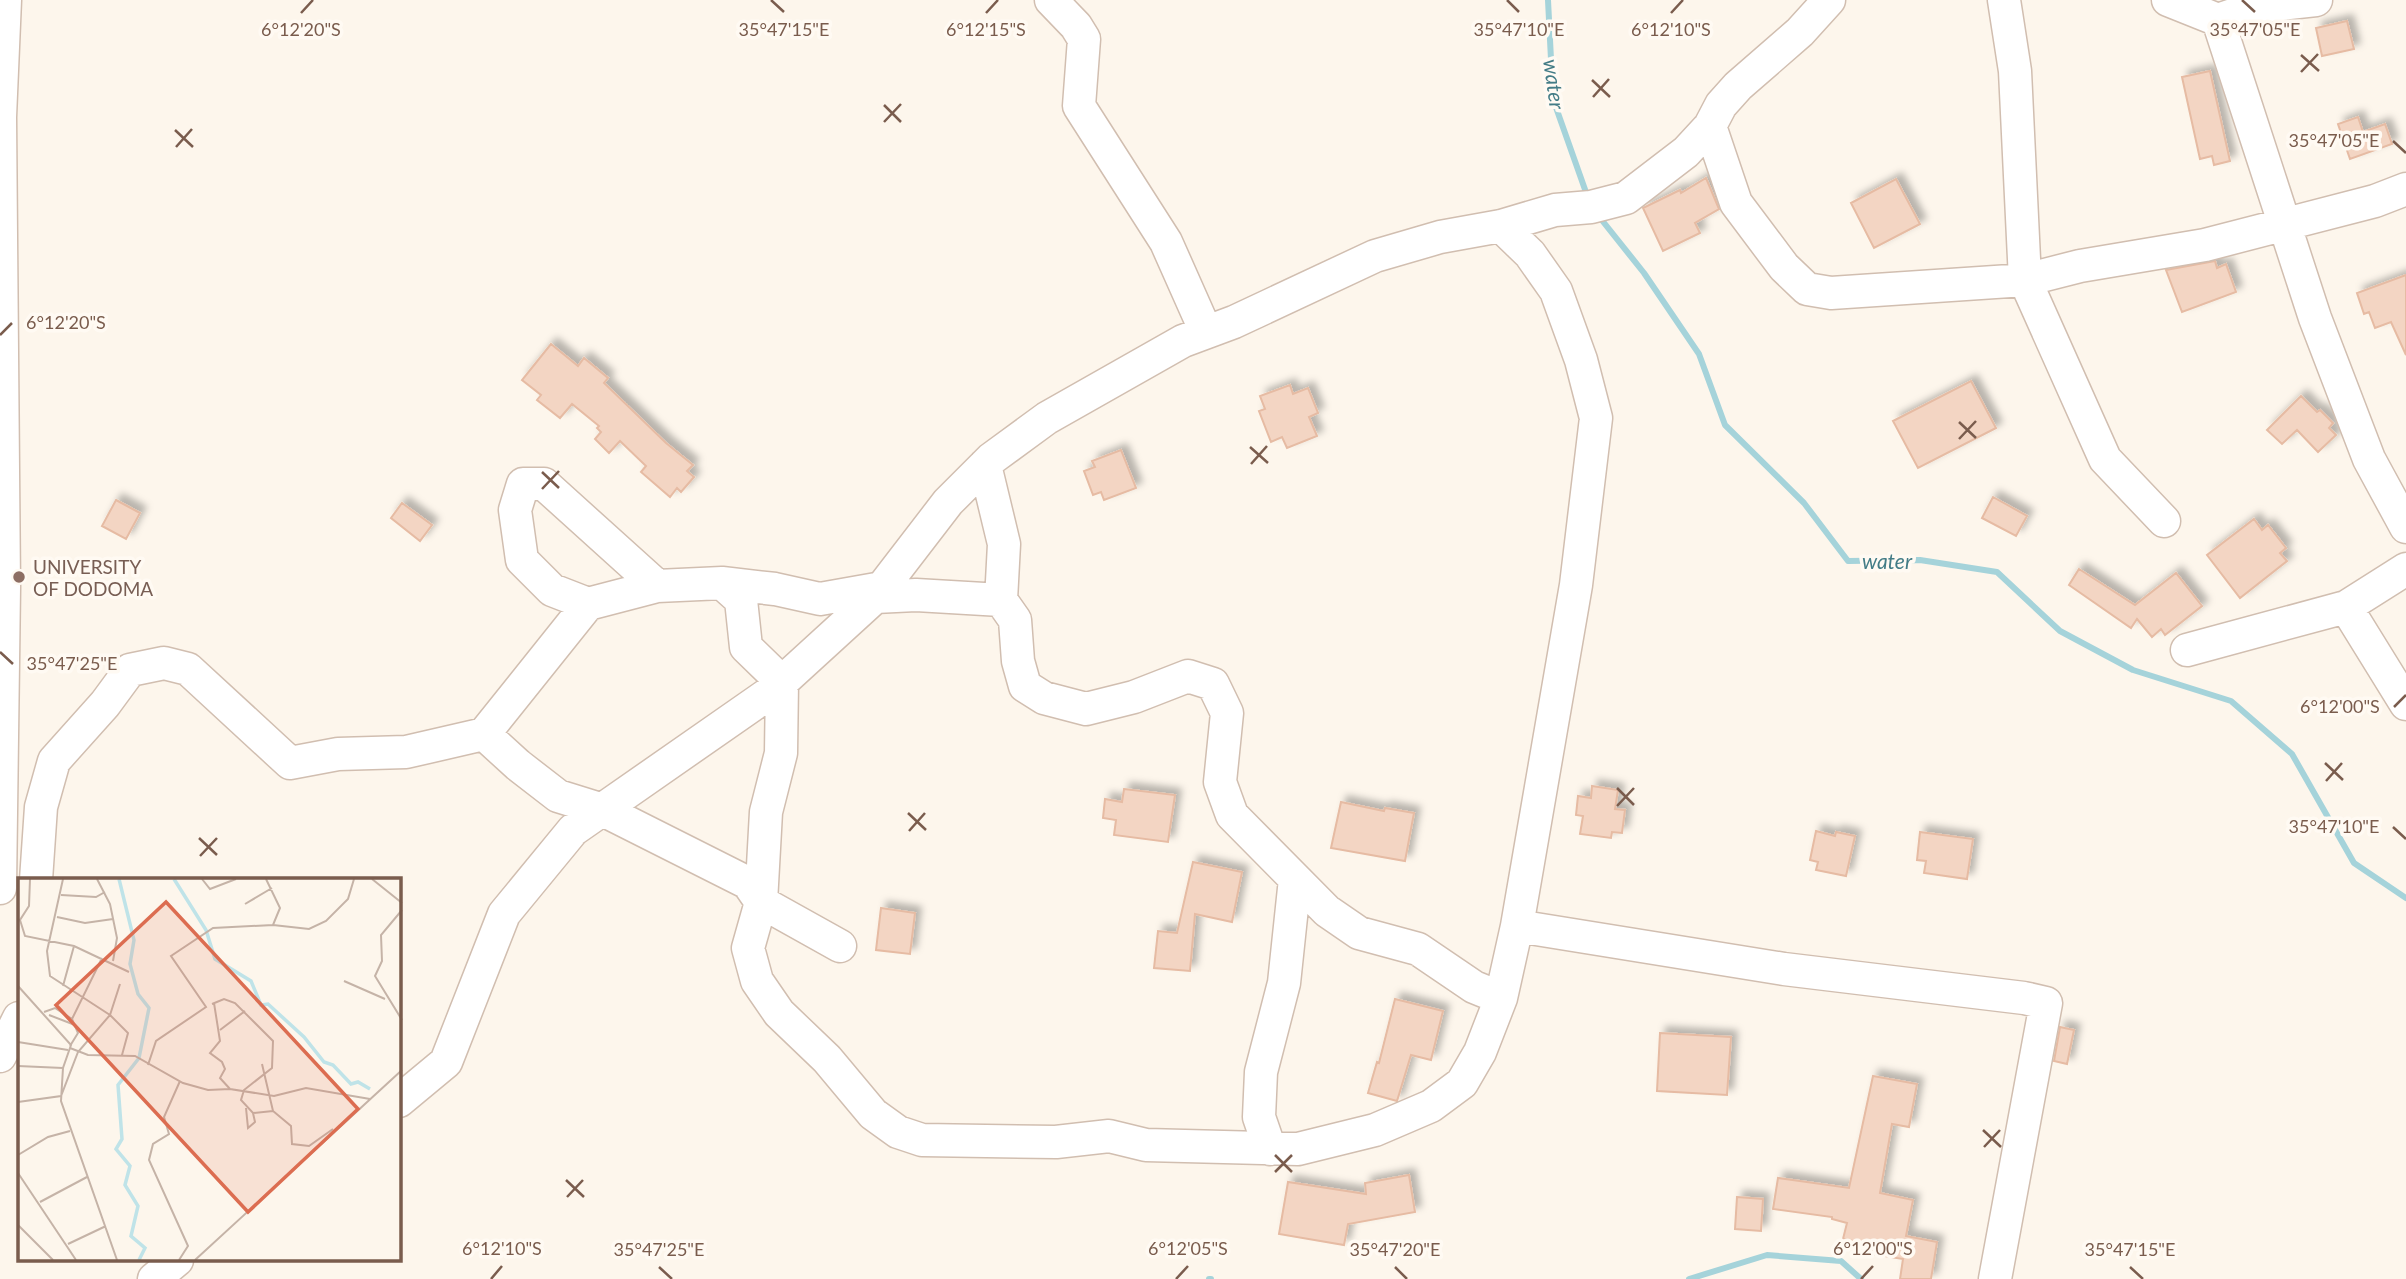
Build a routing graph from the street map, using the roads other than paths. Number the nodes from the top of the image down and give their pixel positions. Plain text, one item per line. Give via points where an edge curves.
1 (5, 0) edge
2 (1051, 0) edge
3 (1829, 0) edge
4 (2004, 0) edge
5 (2169, 0) edge
6 (2316, 0) edge
7 (2218, 20) junction
8 (1710, 126) junction
9 (2406, 188) edge
10 (2285, 225) junction
11 (1501, 226) junction
12 (2025, 281) junction
13 (1206, 332) junction
14 (985, 465) junction
15 (2164, 520) dead end
16 (2406, 527) edge
17 (2406, 569) edge
18 (722, 583) junction
19 (657, 586) junction
20 (552, 590) junction
21 (878, 593) junction
22 (1001, 600) junction
23 (588, 604) junction
24 (2346, 607) junction
25 (552, 649) junction
26 (2187, 650) dead end
27 (782, 682) junction
28 (2406, 704) edge
29 (484, 734) junction
30 (603, 810) junction
31 (36, 878) edge
32 (1295, 878) junction
33 (0, 888) edge
34 (761, 902) junction
35 (1517, 926) junction
36 (840, 946) dead end
37 (1501, 998) junction
38 (18, 1020) edge
39 (0, 1056) edge
40 (401, 1099) edge
41 (1270, 1149) junction
42 (175, 1262) edge
43 (154, 1279) edge
44 (1996, 1279) edge

1 - 33 street
2 - 13 street via 1084,39 1079,106 1166,242
3 - 8 street via 1738,86
4 - 12 street via 2015,71
5 - 7 street
6 - 7 street via 2256,7
7 - 10 street
8 - 11 street via 1686,152 1626,198 1555,210
8 - 12 street via 1736,203 1784,267 1807,289 1831,293
9 - 10 street
10 - 12 street
10 - 16 street via 2369,459
11 - 13 street via 1375,256
11 - 35 street via 1530,254 1556,291 1596,418 1576,585
12 - 15 street via 2105,459
13 - 14 street via 1047,418
14 - 21 street via 948,502
14 - 22 street via 1004,544
17 - 24 street
18 - 19 street
18 - 21 street via 820,599
18 - 27 street via 741,600 746,647
19 - 20 street via 544,484 523,484 515,510 522,560
19 - 23 street
20 - 23 street
20 - 25 street via 557,613
21 - 22 street
21 - 27 street
22 - 32 street via 1015,620 1025,686 1044,698 1086,709 1188,676 1213,684 1227,713 1220,782 1232,816
23 - 25 street
24 - 26 street
24 - 28 street
25 - 29 street
27 - 30 street
27 - 34 street via 781,753 766,813
29 - 30 street via 558,796
29 - 31 street via 406,752 338,754 290,763 188,669 164,663 130,670 54,761 41,807
30 - 34 street via 748,883
30 - 40 street via 573,830 503,914 446,1062
32 - 37 street via 1326,911 1359,933 1418,949 1474,988
32 - 41 street via 1284,983 1261,1072 1259,1117
34 - 36 street
34 - 41 street via 748,948 757,981 779,1013 827,1059 873,1114 898,1132 922,1140 1056,1142 1109,1136 1146,1145
35 - 37 street
35 - 44 street via 1784,969 2046,1003
37 - 41 street via 1462,1083 1431,1106 1375,1130 1298,1149
38 - 39 street
42 - 43 street

